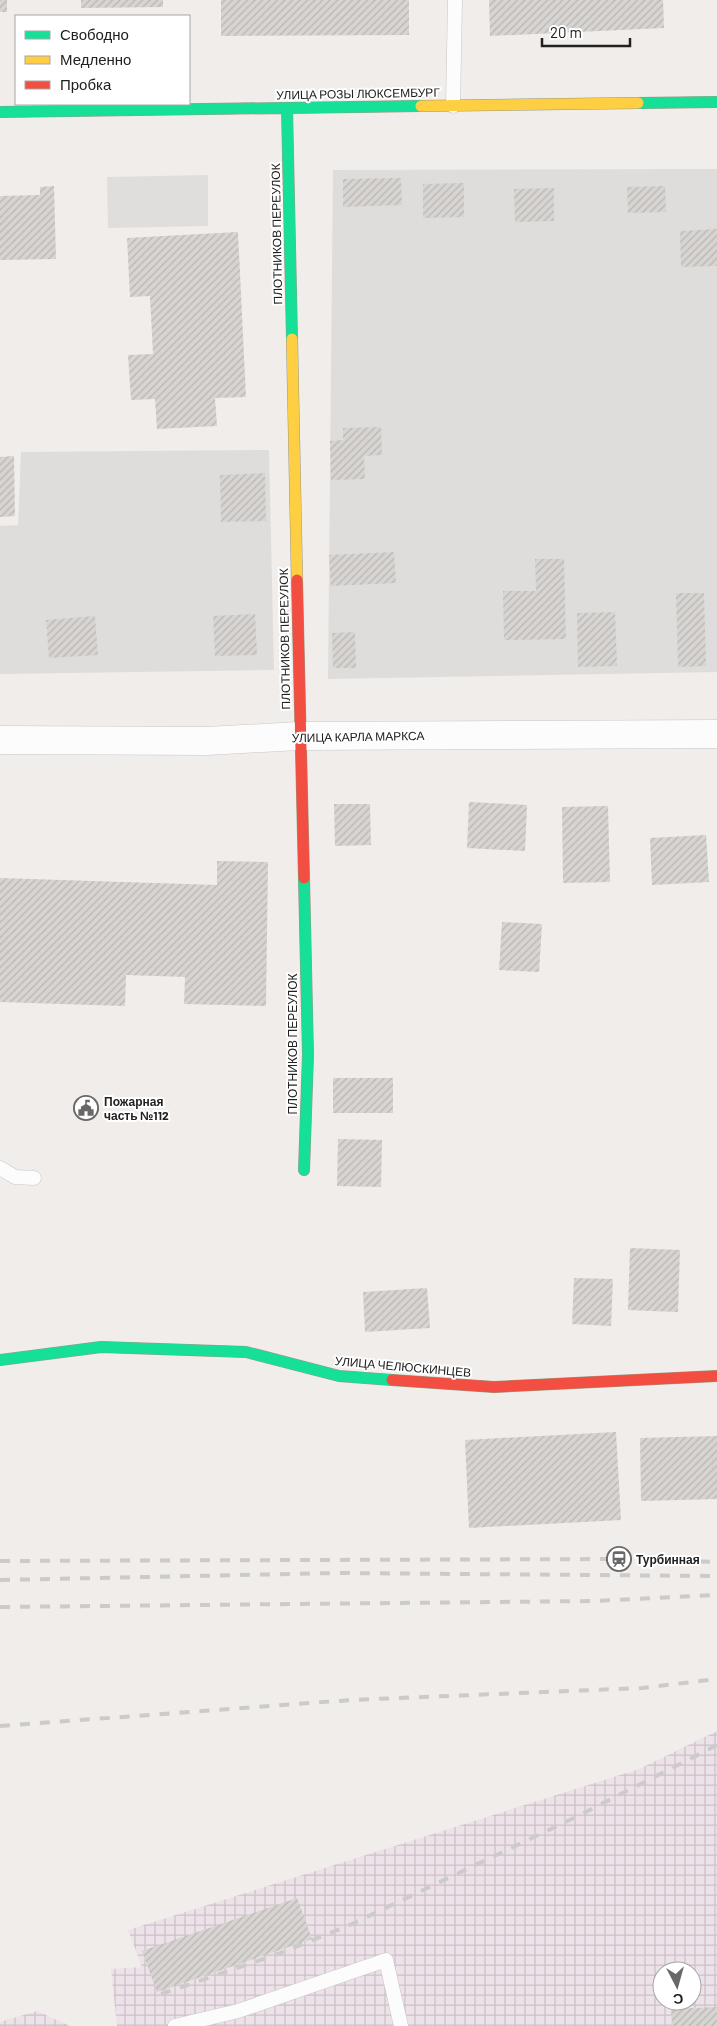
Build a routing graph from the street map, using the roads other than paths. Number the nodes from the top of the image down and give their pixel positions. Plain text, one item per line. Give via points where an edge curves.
1 (455, 0) edge
2 (717, 102) edge
3 (453, 106) junction
4 (287, 108) junction
5 (0, 112) edge
6 (717, 734) edge
7 (299, 736) junction
8 (0, 740) edge
9 (0, 1168) edge
10 (304, 1170) dead end
11 (34, 1178) dead end
12 (0, 1360) edge
13 (717, 1376) edge
14 (175, 2026) edge
15 (401, 2026) edge

1 - 3 lane
2 - 3 street, УЛИЦА РОЗЫ ЛЮКСЕМБУРГ
3 - 4 street, УЛИЦА РОЗЫ ЛЮКСЕМБУРГ
4 - 5 street, УЛИЦА РОЗЫ ЛЮКСЕМБУРГ
4 - 7 street, ПЛОТНИКОВ ПЕРЕУЛОК
6 - 7 street, УЛИЦА КАРЛА МАРКСА
7 - 8 street, УЛИЦА КАРЛА МАРКСА via 207,741
7 - 10 street, ПЛОТНИКОВ ПЕРЕУЛОК via 308,1056
9 - 11 lane via 15,1177
12 - 13 street, УЛИЦА ЧЕЛЮСКИНЦЕВ via 101,1347 246,1352 338,1376 494,1387
14 - 15 lane via 238,2010 386,1960

